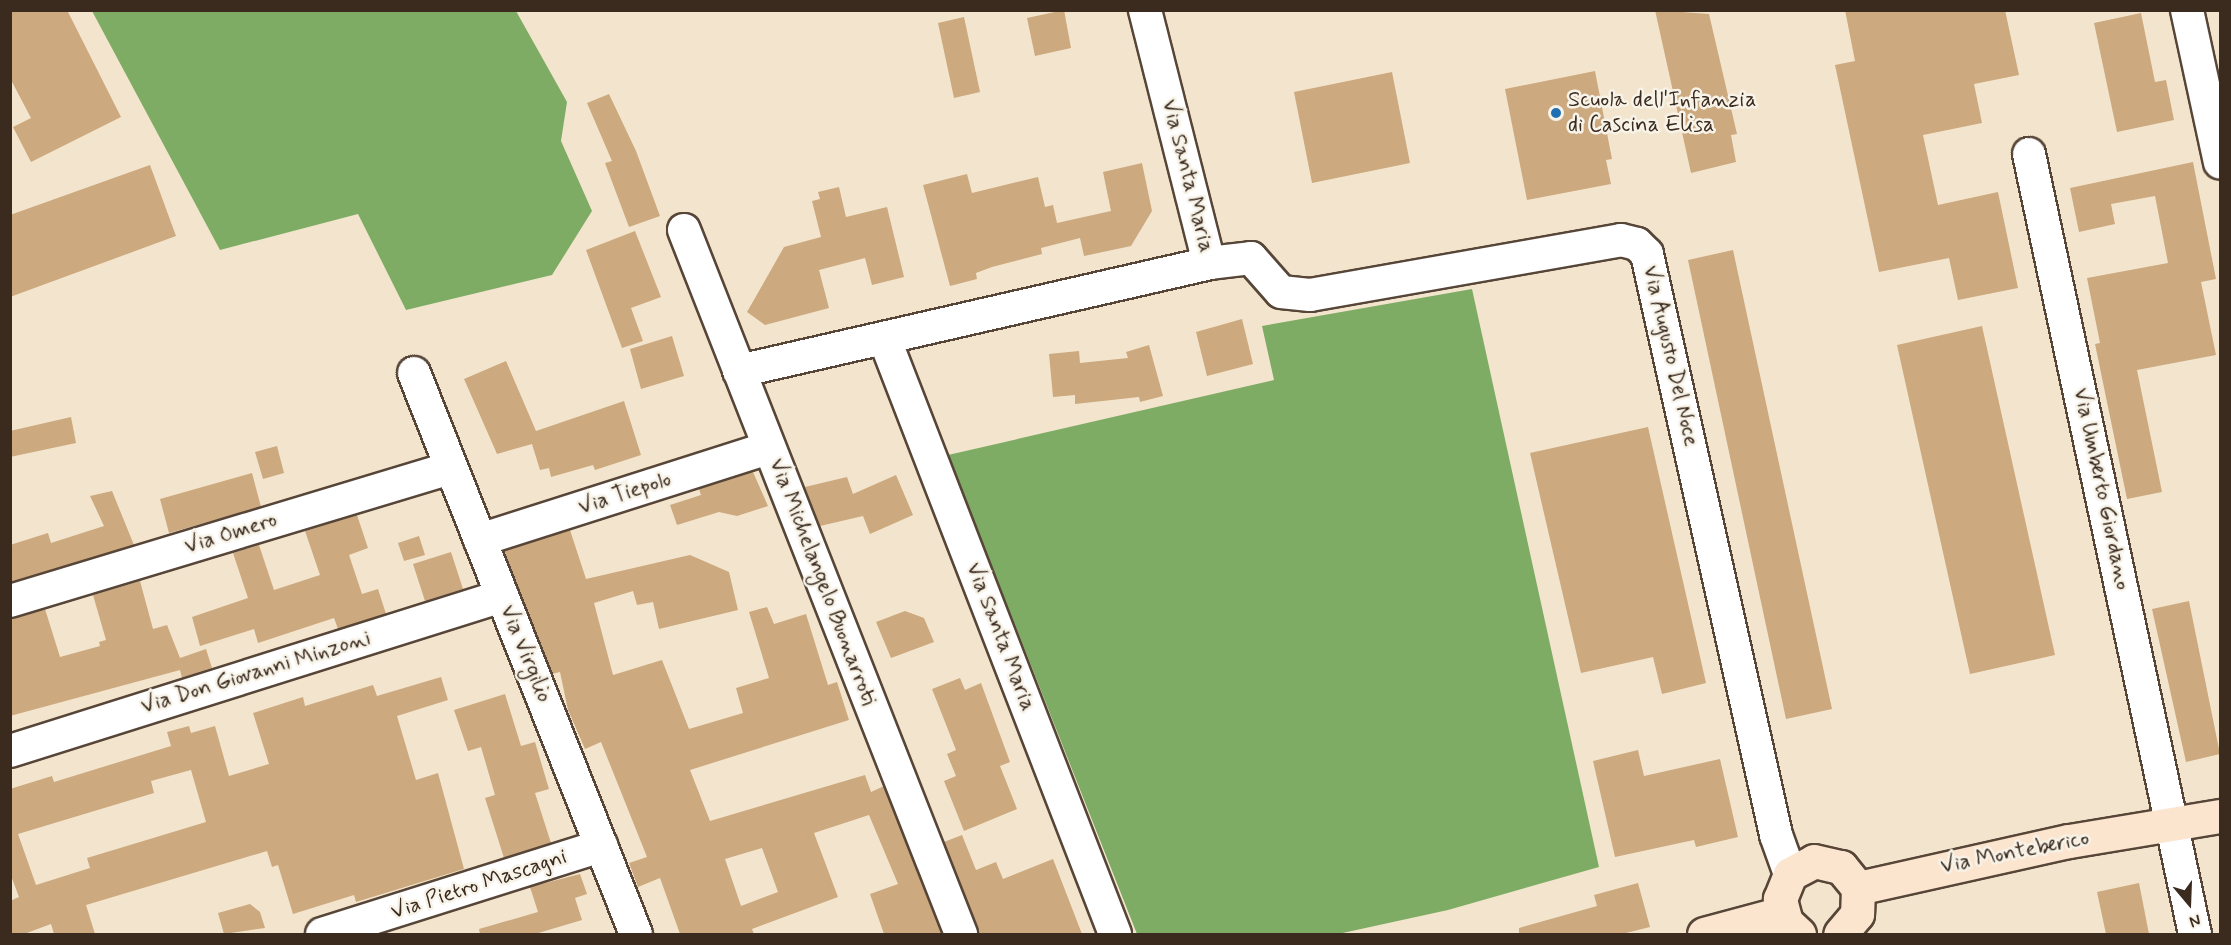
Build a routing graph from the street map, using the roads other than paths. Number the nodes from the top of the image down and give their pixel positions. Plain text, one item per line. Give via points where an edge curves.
1 (1145, 10) edge
2 (2187, 10) edge
3 (2029, 154) dead end
4 (2220, 162) edge
5 (684, 230) dead end
6 (1209, 263) junction
7 (885, 340) junction
8 (740, 371) junction
9 (414, 373) dead end
10 (769, 448) junction
11 (451, 468) junction
12 (480, 540) junction
13 (502, 596) junction
14 (10, 602) edge
15 (10, 751) edge
16 (2220, 816) edge
17 (2174, 824) junction
18 (600, 846) junction
19 (1790, 874) junction
20 (1857, 888) junction
21 (1790, 924) edge
22 (322, 934) edge
23 (636, 934) edge
24 (961, 934) edge
25 (1115, 934) edge
26 (1704, 934) edge
27 (1840, 934) edge
28 (2195, 934) edge

1 - 6 street, Via Santa Maria
2 - 4 street
3 - 17 street, Via Umberto Giordano
5 - 8 street, Via Michelangelo Buonarroti
6 - 7 street, Via Santa Maria
6 - 19 street, Via Augusto Del Noce via 1251,258 1281,292 1310,295 1621,240 1637,244 1647,254 1776,835
7 - 8 street, Via Santa Maria
7 - 25 street, Via Santa Maria
8 - 10 street, Via Michelangelo Buonarroti
9 - 11 street, Via Virgilio
10 - 12 street, Via Tiepolo
10 - 24 street, Via Michelangelo Buonarroti
11 - 12 street, Via Virgilio
11 - 14 street, Via Omero
12 - 13 street, Via Virgilio
13 - 15 street, Via Don Giovanni Minzoni
13 - 18 street, Via Virgilio
16 - 17 street, Via Monteberico
17 - 20 street, Via Monteberico via 2069,841
17 - 28 street
18 - 22 street, Via Pietro Mascagni
18 - 23 street, Via Virgilio
19 - 20 street via 1801,865 1828,862 1846,871
19 - 21 street via 1783,885
20 - 27 street via 1857,914
21 - 26 street

